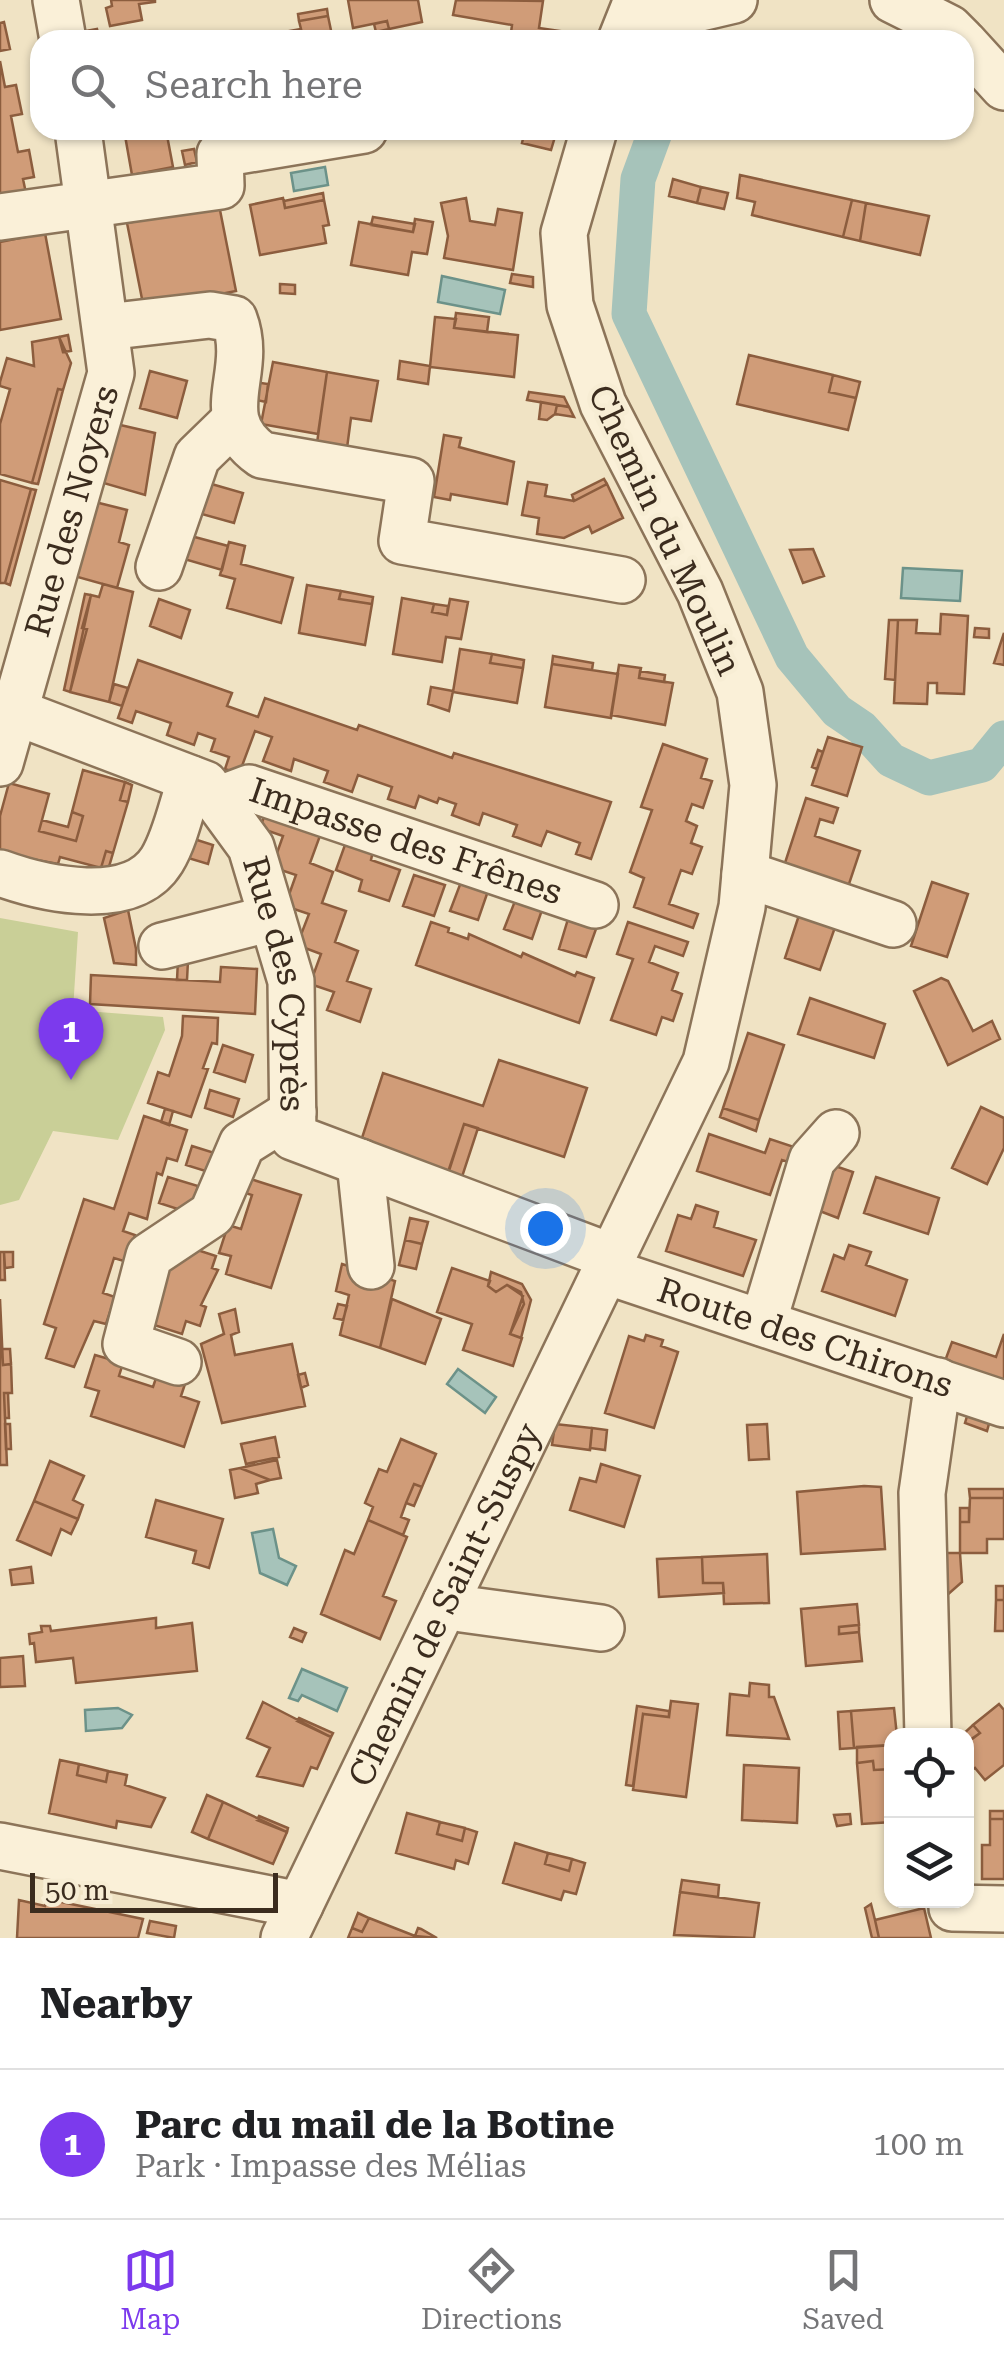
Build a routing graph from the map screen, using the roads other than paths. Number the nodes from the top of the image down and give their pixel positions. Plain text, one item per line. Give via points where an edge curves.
1 (56, 0) edge
2 (734, 0) edge
3 (893, 0) edge
4 (629, 17) edge
5 (60, 30) edge
6 (950, 30) edge
7 (974, 55) edge
8 (1004, 87) edge
9 (80, 140) edge
10 (304, 140) edge
11 (591, 140) edge
12 (91, 204) junction
13 (0, 217) edge
14 (106, 327) junction
15 (234, 421) junction
16 (159, 567) dead end
17 (622, 580) dead end
18 (8, 708) edge
19 (0, 763) edge
20 (204, 789) junction
21 (0, 873) edge
22 (745, 874) junction
23 (595, 905) dead end
24 (272, 918) junction
25 (894, 924) dead end
26 (162, 946) dead end
27 (293, 1112) junction
28 (836, 1133) dead end
29 (360, 1162) junction
30 (609, 1264) junction
31 (371, 1266) dead end
32 (763, 1323) junction
33 (178, 1362) dead end
34 (938, 1382) junction
35 (1004, 1404) edge
36 (446, 1602) junction
37 (602, 1628) dead end
38 (928, 1728) edge
39 (0, 1846) edge
40 (1004, 1909) edge
41 (954, 1916) edge
42 (292, 1922) edge

1 - 5 street
2 - 4 street
3 - 6 street
7 - 8 street
9 - 12 street, Rue des Noyers
10 - 12 street via 220,154 221,186
11 - 22 street, Chemin du Moulin via 564,233 570,305 603,404 700,592 740,692 753,785
12 - 13 street
12 - 14 street, Rue des Noyers
14 - 15 street via 210,315 234,319 242,340
14 - 18 street, Rue des Noyers via 111,373
15 - 16 street via 197,458
15 - 17 street via 242,441 262,455 411,480 402,541
18 - 19 street, Rue des Noyers
18 - 20 street
20 - 21 street via 161,861 142,880 113,890
20 - 23 street, Impasse des Frênes via 249,788
20 - 24 street, Rue des Cyprès via 250,847
22 - 25 street
22 - 30 street, Chemin du Moulin via 706,1062
24 - 26 street
24 - 27 street, Rue des Cyprès via 291,981
27 - 29 street, Rue des Cyprès via 294,1136
27 - 33 street via 242,1144 212,1214 149,1256 126,1344
28 - 32 street via 812,1160
29 - 30 street, Rue des Cyprès
29 - 31 street
30 - 32 street, Route des Chirons
30 - 36 street, Chemin de Saint-Suspy
32 - 34 street, Route des Chirons
34 - 35 street, Route des Chirons
34 - 38 street via 922,1493
36 - 37 street
36 - 42 street, Chemin de Saint-Suspy
39 - 42 street
40 - 41 street

